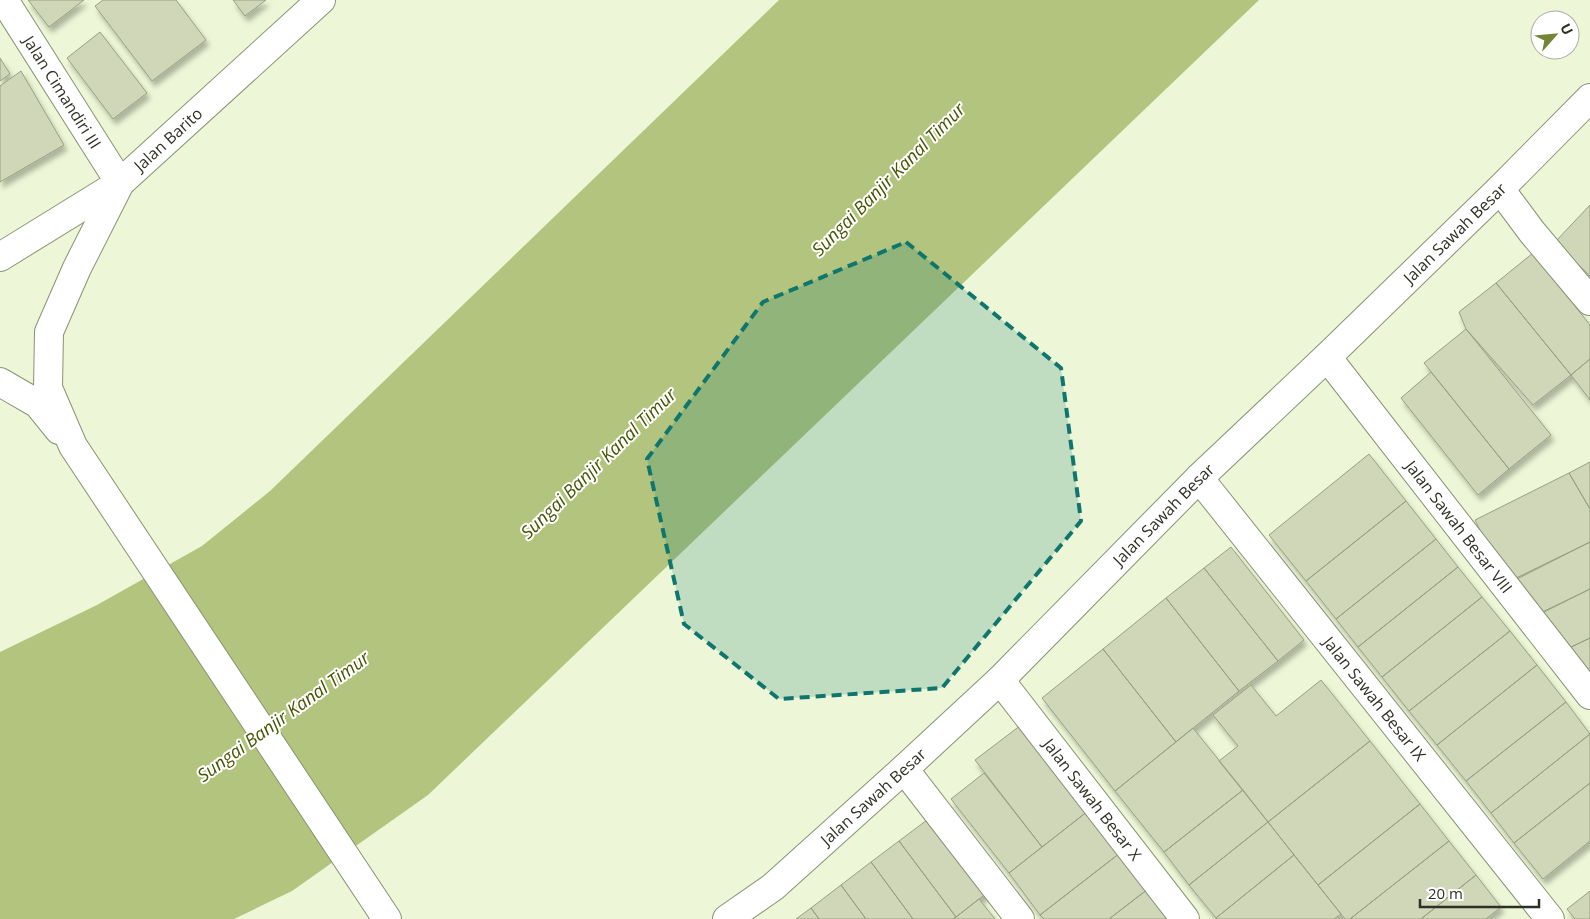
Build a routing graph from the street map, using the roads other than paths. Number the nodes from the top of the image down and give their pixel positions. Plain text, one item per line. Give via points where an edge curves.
1 (4, 0) edge
2 (321, 0) edge
3 (1590, 98) edge
4 (120, 183) junction
5 (1500, 189) junction
6 (0, 257) edge
7 (1590, 301) edge
8 (1327, 358) junction
9 (0, 382) edge
10 (74, 446) junction
11 (1199, 478) junction
12 (1000, 680) junction
13 (1590, 695) edge
14 (904, 769) junction
15 (387, 919) edge
16 (728, 919) edge
17 (1020, 919) edge
18 (1185, 919) edge
19 (1550, 919) edge

1 - 4 street, Jalan Cimandiri III
2 - 4 street, Jalan Barito
3 - 5 street, Jalan Sawah Besar
4 - 6 street, Jalan Barito
4 - 10 street via 49,332 48,388
5 - 7 street
5 - 8 street, Jalan Sawah Besar
8 - 11 street, Jalan Sawah Besar
8 - 13 street, Jalan Sawah Besar VIII
9 - 10 street via 38,404
10 - 15 street
11 - 12 street, Jalan Sawah Besar
11 - 19 street, Jalan Sawah Besar IX
12 - 14 street, Jalan Sawah Besar
12 - 18 street, Jalan Sawah Besar X
14 - 16 street, Jalan Sawah Besar via 772,887
14 - 17 street

